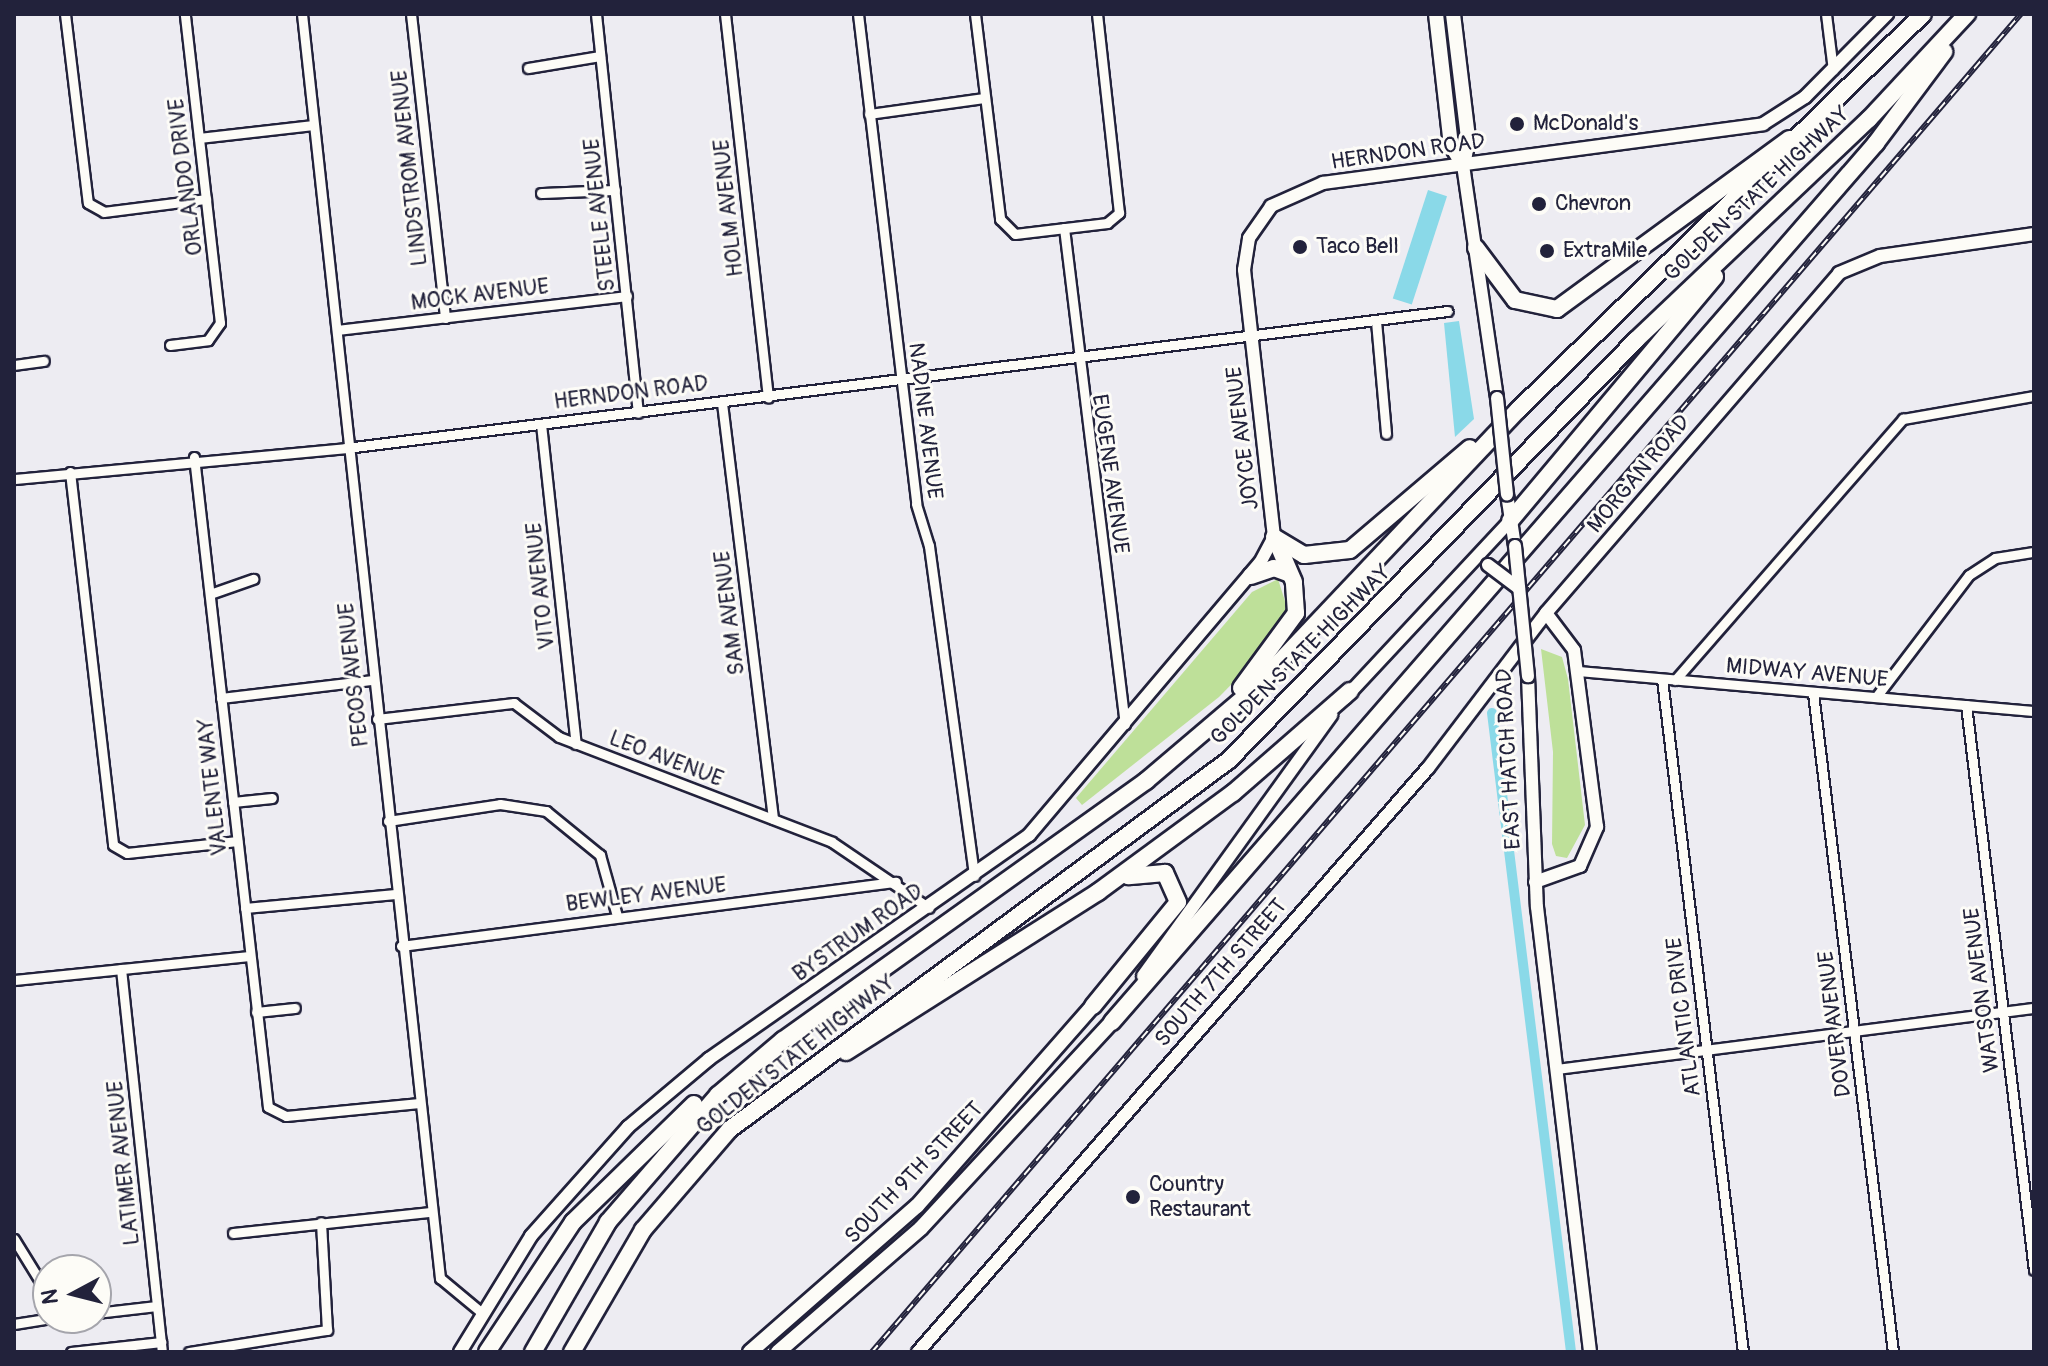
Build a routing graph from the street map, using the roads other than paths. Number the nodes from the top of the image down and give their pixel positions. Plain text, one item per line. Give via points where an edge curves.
1 (65, 14) edge
2 (185, 14) edge
3 (302, 14) edge
4 (411, 14) edge
5 (596, 14) edge
6 (725, 14) edge
7 (858, 14) edge
8 (975, 14) edge
9 (1097, 14) edge
10 (1436, 14) edge
11 (1453, 14) edge
12 (1826, 14) edge
13 (1887, 14) edge
14 (1923, 14) edge
15 (1970, 14) edge
16 (600, 56) junction
17 (528, 68) dead end
18 (1833, 70) junction
19 (985, 98) junction
20 (1830, 111) junction
21 (869, 114) junction
22 (313, 125) junction
23 (199, 138) junction
24 (1463, 165) junction
25 (615, 190) junction
26 (541, 193) dead end
27 (206, 199) junction
28 (1782, 201) junction
29 (1064, 228) junction
30 (2034, 234) edge
31 (1476, 248) junction
32 (627, 296) junction
33 (1448, 311) dead end
34 (445, 318) junction
35 (1376, 321) junction
36 (337, 330) junction
37 (1251, 335) junction
38 (170, 345) dead end
39 (1076, 358) junction
40 (44, 361) dead end
41 (14, 365) edge
42 (901, 380) junction
43 (2034, 396) edge
44 (768, 398) junction
45 (722, 403) junction
46 (1518, 410) junction
47 (638, 413) junction
48 (541, 424) junction
49 (1386, 434) dead end
50 (346, 448) junction
51 (194, 457) junction
52 (70, 472) junction
53 (14, 479) edge
54 (1510, 521) junction
55 (1274, 537) junction
56 (2034, 552) edge
57 (1288, 573) junction
58 (1251, 576) junction
59 (1458, 576) junction
60 (253, 579) dead end
61 (1519, 588) junction
62 (210, 594) junction
63 (1546, 613) junction
64 (1577, 671) junction
65 (1662, 679) junction
66 (373, 680) junction
67 (1675, 680) junction
68 (1350, 691) junction
69 (1813, 693) junction
70 (1876, 697) junction
71 (221, 698) junction
72 (1966, 705) junction
73 (2034, 711) edge
74 (377, 719) junction
75 (1125, 724) junction
76 (576, 744) junction
77 (1189, 746) junction
78 (272, 798) dead end
79 (233, 802) junction
80 (773, 819) junction
81 (388, 821) junction
82 (237, 841) junction
83 (974, 876) junction
84 (896, 882) junction
85 (1535, 882) junction
86 (1098, 892) junction
87 (395, 894) junction
88 (245, 908) junction
89 (929, 908) junction
90 (617, 916) junction
91 (401, 946) junction
92 (250, 956) junction
93 (121, 969) junction
94 (14, 980) edge
95 (1093, 1006) joint
96 (295, 1008) dead end
97 (2034, 1008) edge
98 (256, 1012) junction
99 (2003, 1012) junction
100 (1112, 1022) junction
101 (1854, 1031) junction
102 (783, 1040) junction
103 (1707, 1050) junction
104 (1557, 1069) junction
105 (782, 1088) junction
106 (419, 1103) junction
107 (431, 1212) junction
108 (321, 1222) junction
109 (233, 1233) dead end
110 (14, 1239) edge
111 (862, 1259) junction
112 (32, 1268) edge
113 (2034, 1270) edge
114 (873, 1272) junction
115 (157, 1306) junction
116 (112, 1311) edge
117 (481, 1312) junction
118 (162, 1347) edge
119 (753, 1350) edge
120 (71, 1352) edge
121 (189, 1352) edge
122 (460, 1352) edge
123 (487, 1352) edge
124 (533, 1352) edge
125 (572, 1352) edge
126 (778, 1352) edge
127 (918, 1352) edge
128 (1590, 1352) edge
129 (1743, 1352) edge
130 (1893, 1352) edge

1 - 27 street via 92,208
2 - 23 street, ORLANDO DRIVE
3 - 22 street, PECOS AVENUE
4 - 34 street, LINDSTROM AVENUE
5 - 16 street, STEELE AVENUE
6 - 44 street, HOLM AVENUE
7 - 21 street, NADINE AVENUE
8 - 19 street
9 - 29 street via 1116,217
10 - 24 main road, EAST HATCH ROAD via 1451,145
11 - 24 main road, EAST HATCH ROAD via 1468,138
12 - 18 street
13 - 18 street, HERNDON ROAD
14 - 20 highway, GOLDEN STATE HIGHWAY
15 - 28 highway, GOLDEN STATE HIGHWAY
15 - 100 highway via 1876,143
16 - 17 street
16 - 25 street, STEELE AVENUE
18 - 24 street, HERNDON ROAD via 1789,109 1747,129
19 - 21 street
19 - 29 street via 1007,232
20 - 31 highway via 1570,305 1541,309 1515,300
20 - 46 highway, GOLDEN STATE HIGHWAY
21 - 42 street, NADINE AVENUE
22 - 23 street
22 - 36 street, PECOS AVENUE
23 - 27 street, ORLANDO DRIVE
24 - 31 street, EAST HATCH ROAD
24 - 37 street, HERNDON ROAD via 1323,183 1271,206 1246,249
25 - 26 street
25 - 32 street, STEELE AVENUE
27 - 38 street, ORLANDO DRIVE via 216,334
28 - 54 highway
28 - 105 highway, GOLDEN STATE HIGHWAY via 1626,350 1229,760
29 - 39 street, EUGENE AVENUE
30 - 63 street, MORGAN ROAD via 1880,256 1839,273
31 - 54 street, EAST HATCH ROAD, bridge
32 - 34 street, MOCK AVENUE
32 - 47 street, STEELE AVENUE
33 - 35 street, HERNDON ROAD
34 - 36 street, MOCK AVENUE
35 - 37 street, HERNDON ROAD
35 - 49 street
36 - 50 street, PECOS AVENUE
37 - 39 street, HERNDON ROAD
37 - 55 street, JOYCE AVENUE
39 - 42 street, HERNDON ROAD
39 - 75 street, EUGENE AVENUE
40 - 41 street
42 - 44 street, HERNDON ROAD
42 - 83 street, NADINE AVENUE
43 - 67 street via 1903,419
44 - 45 street, HERNDON ROAD
45 - 47 street, HERNDON ROAD
45 - 80 street, SAM AVENUE
46 - 55 highway via 1350,550 1304,555
46 - 77 highway, GOLDEN STATE HIGHWAY via 1296,647
47 - 48 street, HERNDON ROAD
48 - 50 street, HERNDON ROAD
48 - 76 street, VITO AVENUE
50 - 51 street, HERNDON ROAD
50 - 66 street, PECOS AVENUE
51 - 52 street, HERNDON ROAD
51 - 62 street, VALENTE WAY
52 - 53 street, HERNDON ROAD
52 - 82 street via 117,849
54 - 59 street
54 - 61 street, EAST HATCH ROAD, bridge
55 - 57 highway
55 - 58 street, BYSTRUM ROAD
56 - 70 street via 1995,558 1969,575
57 - 58 highway via 1274,568
57 - 77 highway via 1297,602 1289,632
58 - 75 street, BYSTRUM ROAD
59 - 61 street, bridge via 1488,565
59 - 68 street
60 - 62 street
61 - 85 street, EAST HATCH ROAD, bridge via 1528,676
62 - 71 street, VALENTE WAY
63 - 64 street via 1569,639
63 - 127 street, SOUTH 7TH STREET via 1428,768
64 - 65 street, MIDWAY AVENUE
64 - 85 street via 1596,838 1580,866
65 - 67 street, MIDWAY AVENUE
65 - 103 street, ATLANTIC DRIVE
66 - 71 street
66 - 74 street, PECOS AVENUE
67 - 69 street, MIDWAY AVENUE
68 - 86 highway via 1257,774
68 - 100 street via 1265,800
69 - 70 street, MIDWAY AVENUE
69 - 101 street, DOVER AVENUE
70 - 72 street, MIDWAY AVENUE
71 - 79 street, VALENTE WAY
72 - 73 street, MIDWAY AVENUE
72 - 99 street, WATSON AVENUE
74 - 76 street, LEO AVENUE via 514,703
74 - 81 street, PECOS AVENUE
75 - 83 street, BYSTRUM ROAD via 1043,822
76 - 80 street, LEO AVENUE
77 - 102 highway, GOLDEN STATE HIGHWAY
78 - 79 street
79 - 82 street, VALENTE WAY
80 - 84 street, LEO AVENUE via 832,842
81 - 87 street, PECOS AVENUE
81 - 90 street via 500,804 546,811 600,855
82 - 88 street, VALENTE WAY
83 - 89 street, BYSTRUM ROAD
84 - 89 street, LEO AVENUE
84 - 90 street, BEWLEY AVENUE
85 - 104 street, EAST HATCH ROAD
86 - 95 highway via 1155,869 1171,878 1178,902
86 - 105 highway via 959,985
87 - 88 street
87 - 91 street, PECOS AVENUE
88 - 92 street, VALENTE WAY
89 - 117 street, BYSTRUM ROAD via 709,1059 628,1127 531,1236
90 - 91 street, BEWLEY AVENUE
91 - 106 street, PECOS AVENUE
92 - 93 street
92 - 98 street, VALENTE WAY
93 - 94 street
93 - 115 street, LATIMER AVENUE
95 - 111 main road, SOUTH 9TH STREET via 953,1168
96 - 98 street
97 - 99 street
98 - 106 street, VALENTE WAY via 272,1112
99 - 101 street
99 - 113 street, WATSON AVENUE
100 - 114 main road, SOUTH 9TH STREET
101 - 103 street
101 - 130 street, DOVER AVENUE
102 - 123 highway via 706,1092 595,1198 534,1273
102 - 124 highway, GOLDEN STATE HIGHWAY via 694,1119 626,1198 563,1291
103 - 104 street
103 - 129 street, ATLANTIC DRIVE
104 - 128 street, EAST HATCH ROAD
105 - 125 highway, GOLDEN STATE HIGHWAY via 730,1129 667,1198
106 - 107 street, PECOS AVENUE
107 - 108 street
107 - 117 street, PECOS AVENUE via 444,1287
108 - 109 street
108 - 121 street via 327,1330
110 - 112 street
111 - 114 main road
111 - 119 main road, SOUTH 9TH STREET
114 - 126 main road, SOUTH 9TH STREET
115 - 116 street
115 - 118 street, LATIMER AVENUE
117 - 122 street, BYSTRUM ROAD
118 - 120 street

